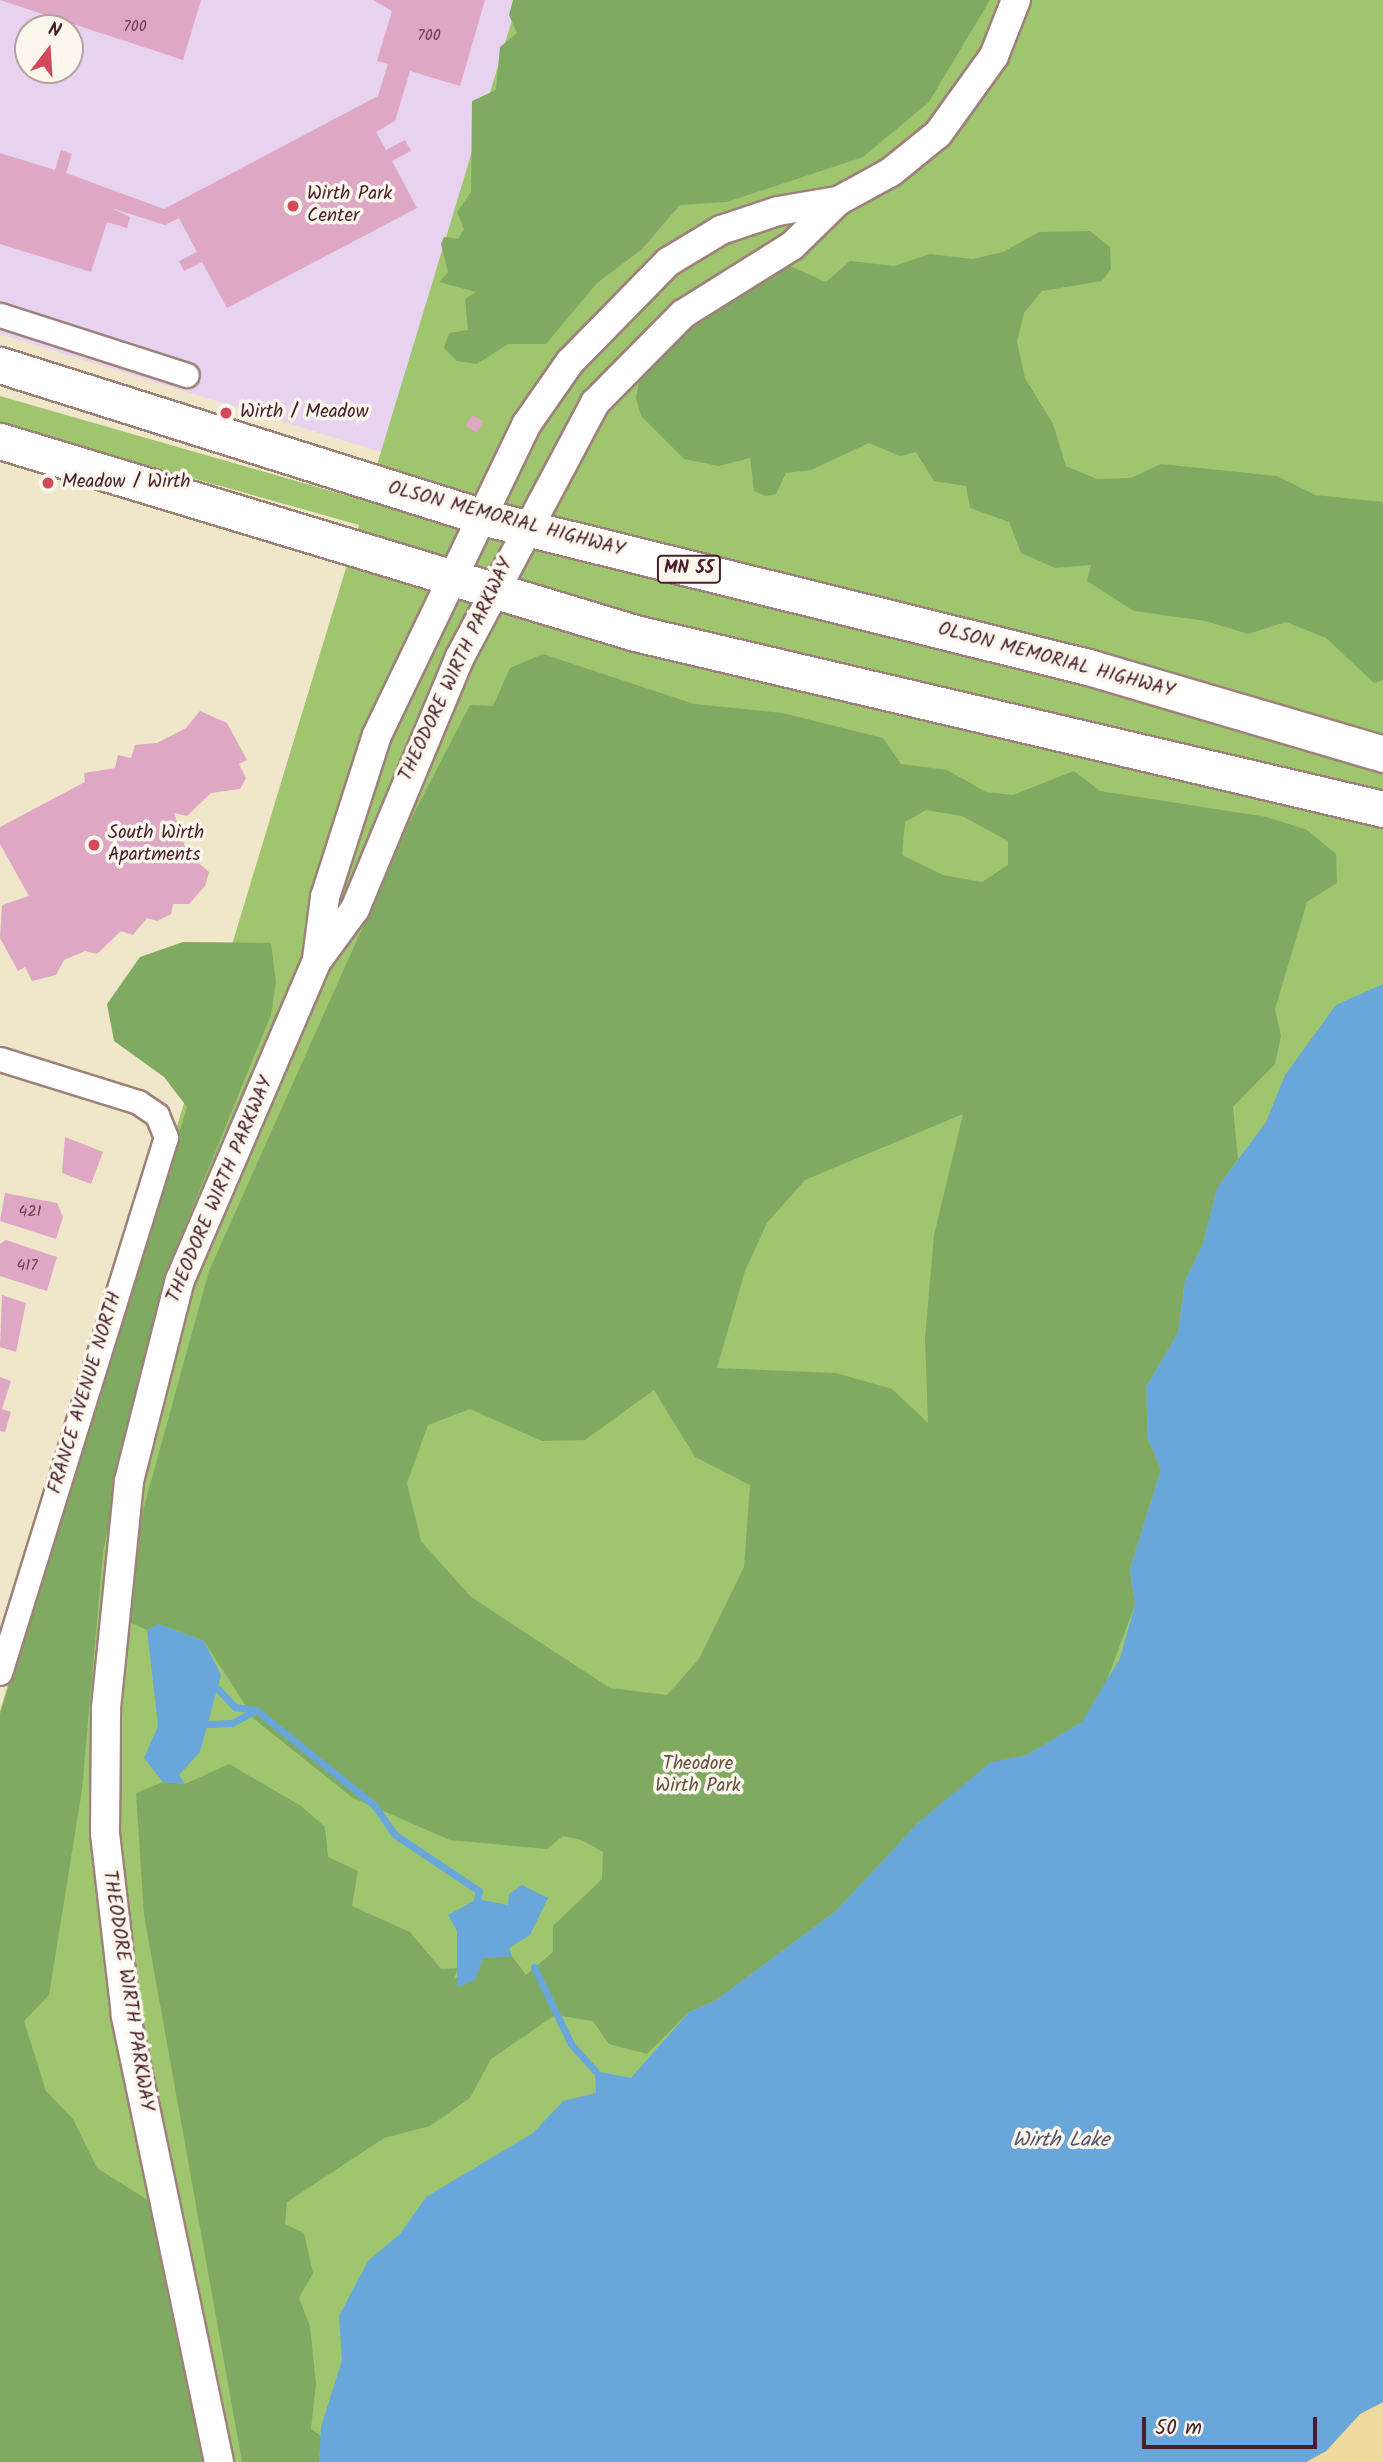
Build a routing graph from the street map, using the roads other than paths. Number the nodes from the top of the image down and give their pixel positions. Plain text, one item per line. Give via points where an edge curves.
1 (1016, 0) edge
2 (838, 201) junction
3 (0, 315) edge
4 (0, 365) edge
5 (187, 375) dead end
6 (0, 441) edge
7 (486, 518) junction
8 (525, 528) junction
9 (453, 582) junction
10 (492, 594) junction
11 (1383, 754) edge
12 (1383, 809) edge
13 (317, 961) junction
14 (0, 1059) edge
15 (0, 1673) edge
16 (219, 2462) edge

1 - 2 street, THEODORE WIRTH PARKWAY via 994,57 938,134 891,172
2 - 7 street, THEODORE WIRTH PARKWAY via 778,211 721,230 668,261 569,362 526,425
2 - 8 street, THEODORE WIRTH PARKWAY via 792,246 733,278 642,351 595,403
3 - 5 street
4 - 7 main road, OLSON MEMORIAL HIGHWAY / MN 55
6 - 9 main road
7 - 8 main road, OLSON MEMORIAL HIGHWAY / MN 55
7 - 9 street, THEODORE WIRTH PARKWAY
8 - 10 street, THEODORE WIRTH PARKWAY
8 - 11 main road, OLSON MEMORIAL HIGHWAY / MN 55 via 1088,667
9 - 10 main road
9 - 13 street, THEODORE WIRTH PARKWAY via 377,735 324,897
10 - 12 main road via 789,674
10 - 13 street, THEODORE WIRTH PARKWAY via 396,800 355,909
13 - 16 street, THEODORE WIRTH PARKWAY via 180,1280 166,1329 129,1481 106,1708 105,1833 117,1950
14 - 15 street, FRANCE AVENUE NORTH via 138,1102 157,1115 166,1138

